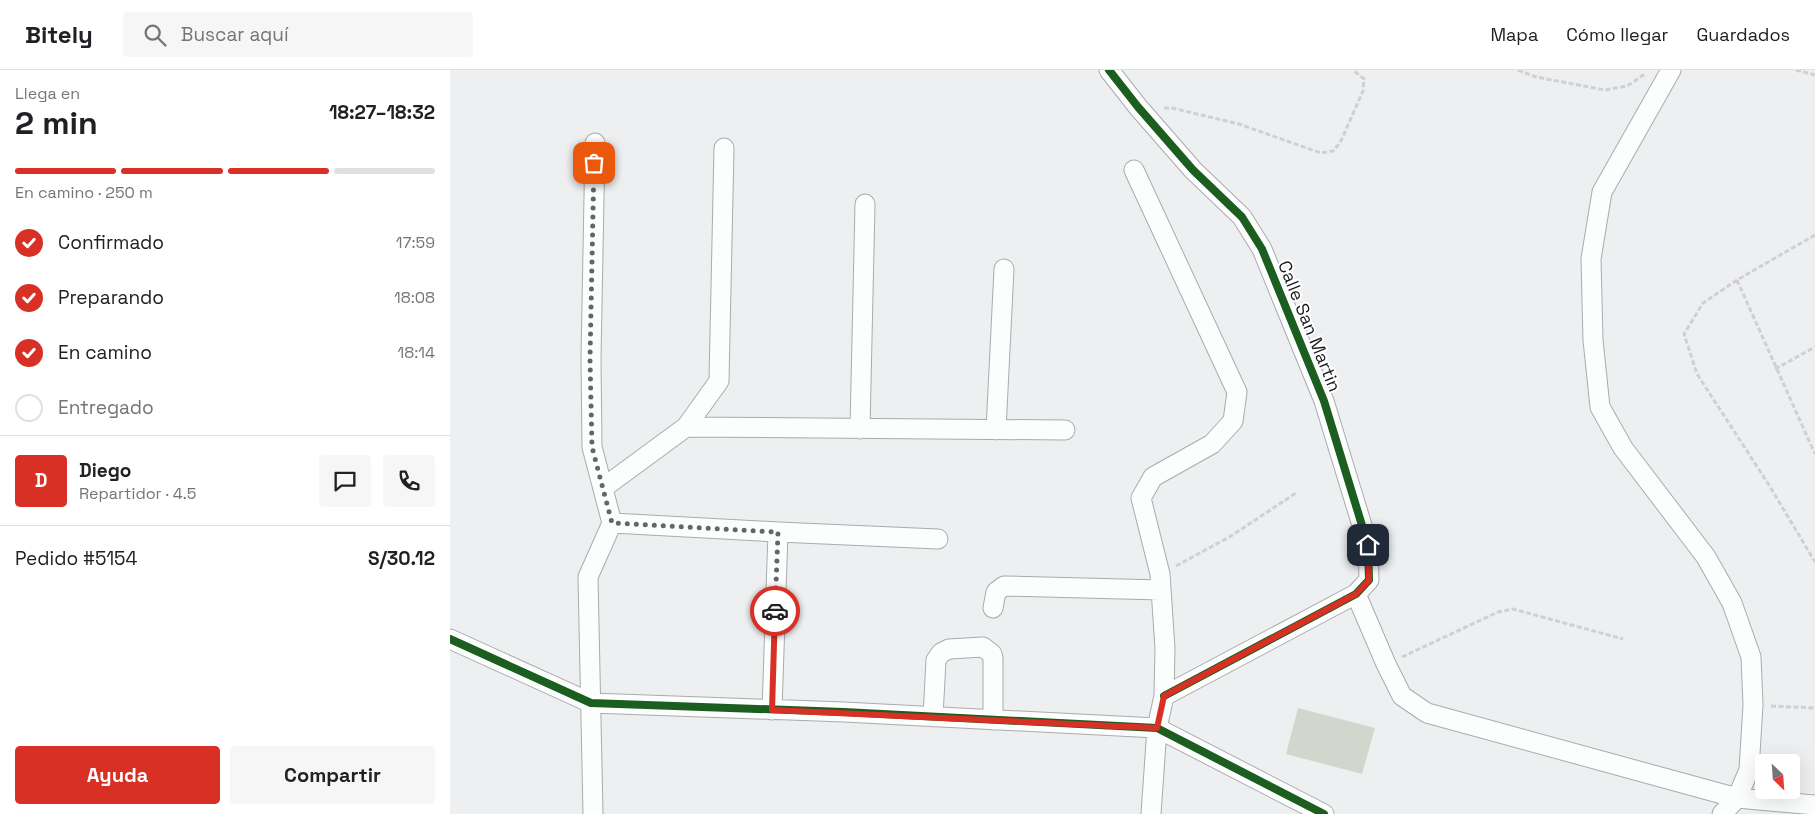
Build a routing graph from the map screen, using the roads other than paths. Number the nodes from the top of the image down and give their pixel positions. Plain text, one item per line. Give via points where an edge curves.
1 (1110, 70) edge
2 (1671, 70) edge
3 (595, 143) dead end
4 (724, 148) dead end
5 (1134, 170) dead end
6 (865, 204) dead end
7 (1004, 269) dead end
8 (686, 427) junction
9 (860, 429) junction
10 (996, 430) junction
11 (1065, 430) dead end
12 (603, 488) junction
13 (612, 523) junction
14 (778, 532) junction
15 (938, 539) dead end
16 (1161, 582) junction
17 (1356, 594) junction
18 (993, 608) dead end
19 (450, 639) edge
20 (1164, 696) junction
21 (591, 703) junction
22 (772, 710) junction
23 (933, 717) junction
24 (993, 720) junction
25 (1157, 728) junction
26 (1737, 798) junction
27 (1815, 805) edge
28 (593, 814) edge
29 (1151, 814) edge
30 (1324, 814) edge
31 (1722, 814) edge

1 - 17 street, Calle San Martin via 1193,170 1242,217 1262,249 1324,401 1368,545 1369,580
2 - 26 street via 1602,192 1591,259 1593,340 1600,407 1623,448 1706,557 1732,603 1751,657 1753,705 1749,770
3 - 12 street via 590,359 592,447
4 - 8 street via 719,381
5 - 16 street via 1236,392 1233,421 1212,444 1153,477 1141,498
6 - 9 street
7 - 10 street
8 - 9 street
8 - 12 street
9 - 10 street
10 - 11 street
12 - 13 street
13 - 14 street
13 - 21 street via 588,577
14 - 15 street
14 - 22 street
16 - 18 street via 1004,586 996,592
16 - 20 street
17 - 20 street
17 - 26 street via 1402,696 1427,713
19 - 21 street
20 - 25 street
21 - 22 street
21 - 28 street
22 - 23 street
23 - 24 street
23 - 24 street via 936,660 941,653 950,649 983,647 993,658
24 - 25 street
25 - 29 street
25 - 30 street
26 - 27 street
26 - 31 street

